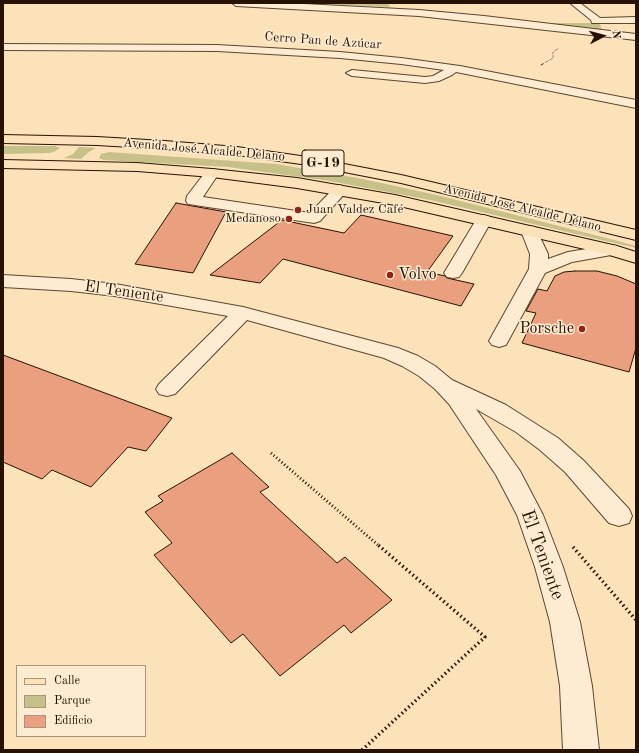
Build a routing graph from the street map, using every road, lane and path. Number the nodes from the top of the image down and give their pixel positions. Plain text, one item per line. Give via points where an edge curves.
1 (236, 3) edge
2 (257, 3) edge
3 (574, 3) edge
4 (636, 20) edge
5 (598, 21) junction
6 (609, 21) junction
7 (544, 23) junction
8 (617, 30) junction
9 (593, 32) junction
10 (636, 37) edge
11 (3, 47) edge
12 (540, 66) dead end
13 (453, 68) junction
14 (384, 70) dead end
15 (352, 73) dead end
16 (441, 76) junction
17 (636, 104) edge
18 (3, 139) edge
19 (64, 140) junction
20 (130, 142) junction
21 (3, 157) edge
22 (3, 164) edge
23 (95, 166) junction
24 (212, 173) junction
25 (340, 190) junction
26 (484, 220) junction
27 (529, 231) junction
28 (636, 236) edge
29 (611, 250) junction
30 (636, 258) edge
31 (538, 269) junction
32 (453, 273) dead end
33 (3, 281) edge
34 (243, 313) junction
35 (499, 341) dead end
36 (443, 384) junction
37 (167, 389) dead end
38 (272, 454) dead end
39 (619, 516) dead end
40 (572, 545) dead end
41 (636, 620) edge
42 (362, 750) edge
43 (581, 750) edge

1 - 2 street
2 - 7 street via 485,15
3 - 5 street
4 - 6 street
5 - 6 street
5 - 7 street
6 - 8 street
7 - 9 street
8 - 9 street
8 - 10 street
9 - 10 street
9 - 12 path via 553,52 553,58
11 - 13 street, Cerro Pan de Azúcar via 239,49 340,55
13 - 16 street
13 - 17 street, Cerro Pan de Azúcar
14 - 16 street
15 - 16 street via 421,80
18 - 19 main road, Avenida José Alcalde Délano / G-19
19 - 20 main road, Avenida José Alcalde Délano / G-19
19 - 21 main road via 66,143 63,153 56,155
20 - 23 main road via 95,152 91,155
20 - 28 main road, Avenida José Alcalde Délano / G-19 via 237,151 342,167 502,202
22 - 23 main road, Avenida José Alcalde Délano / G-19
23 - 24 main road, Avenida José Alcalde Délano / G-19
24 - 25 main road, Avenida José Alcalde Délano / G-19
24 - 25 street via 194,201 314,218
25 - 26 main road, Avenida José Alcalde Délano / G-19
26 - 27 main road, Avenida José Alcalde Délano / G-19
26 - 32 street
27 - 29 main road, Avenida José Alcalde Délano / G-19
27 - 31 street via 540,254
29 - 30 main road, Avenida José Alcalde Délano / G-19
29 - 31 street via 568,257
31 - 35 street
33 - 34 street, El Teniente via 115,290
34 - 36 street, El Teniente via 391,353 427,371
34 - 37 street
36 - 39 street, El Teniente via 498,410 549,444 579,470
36 - 43 street, El Teniente via 457,399 507,470 530,515 565,622 576,686
38 - 42 path via 485,637
40 - 41 path

